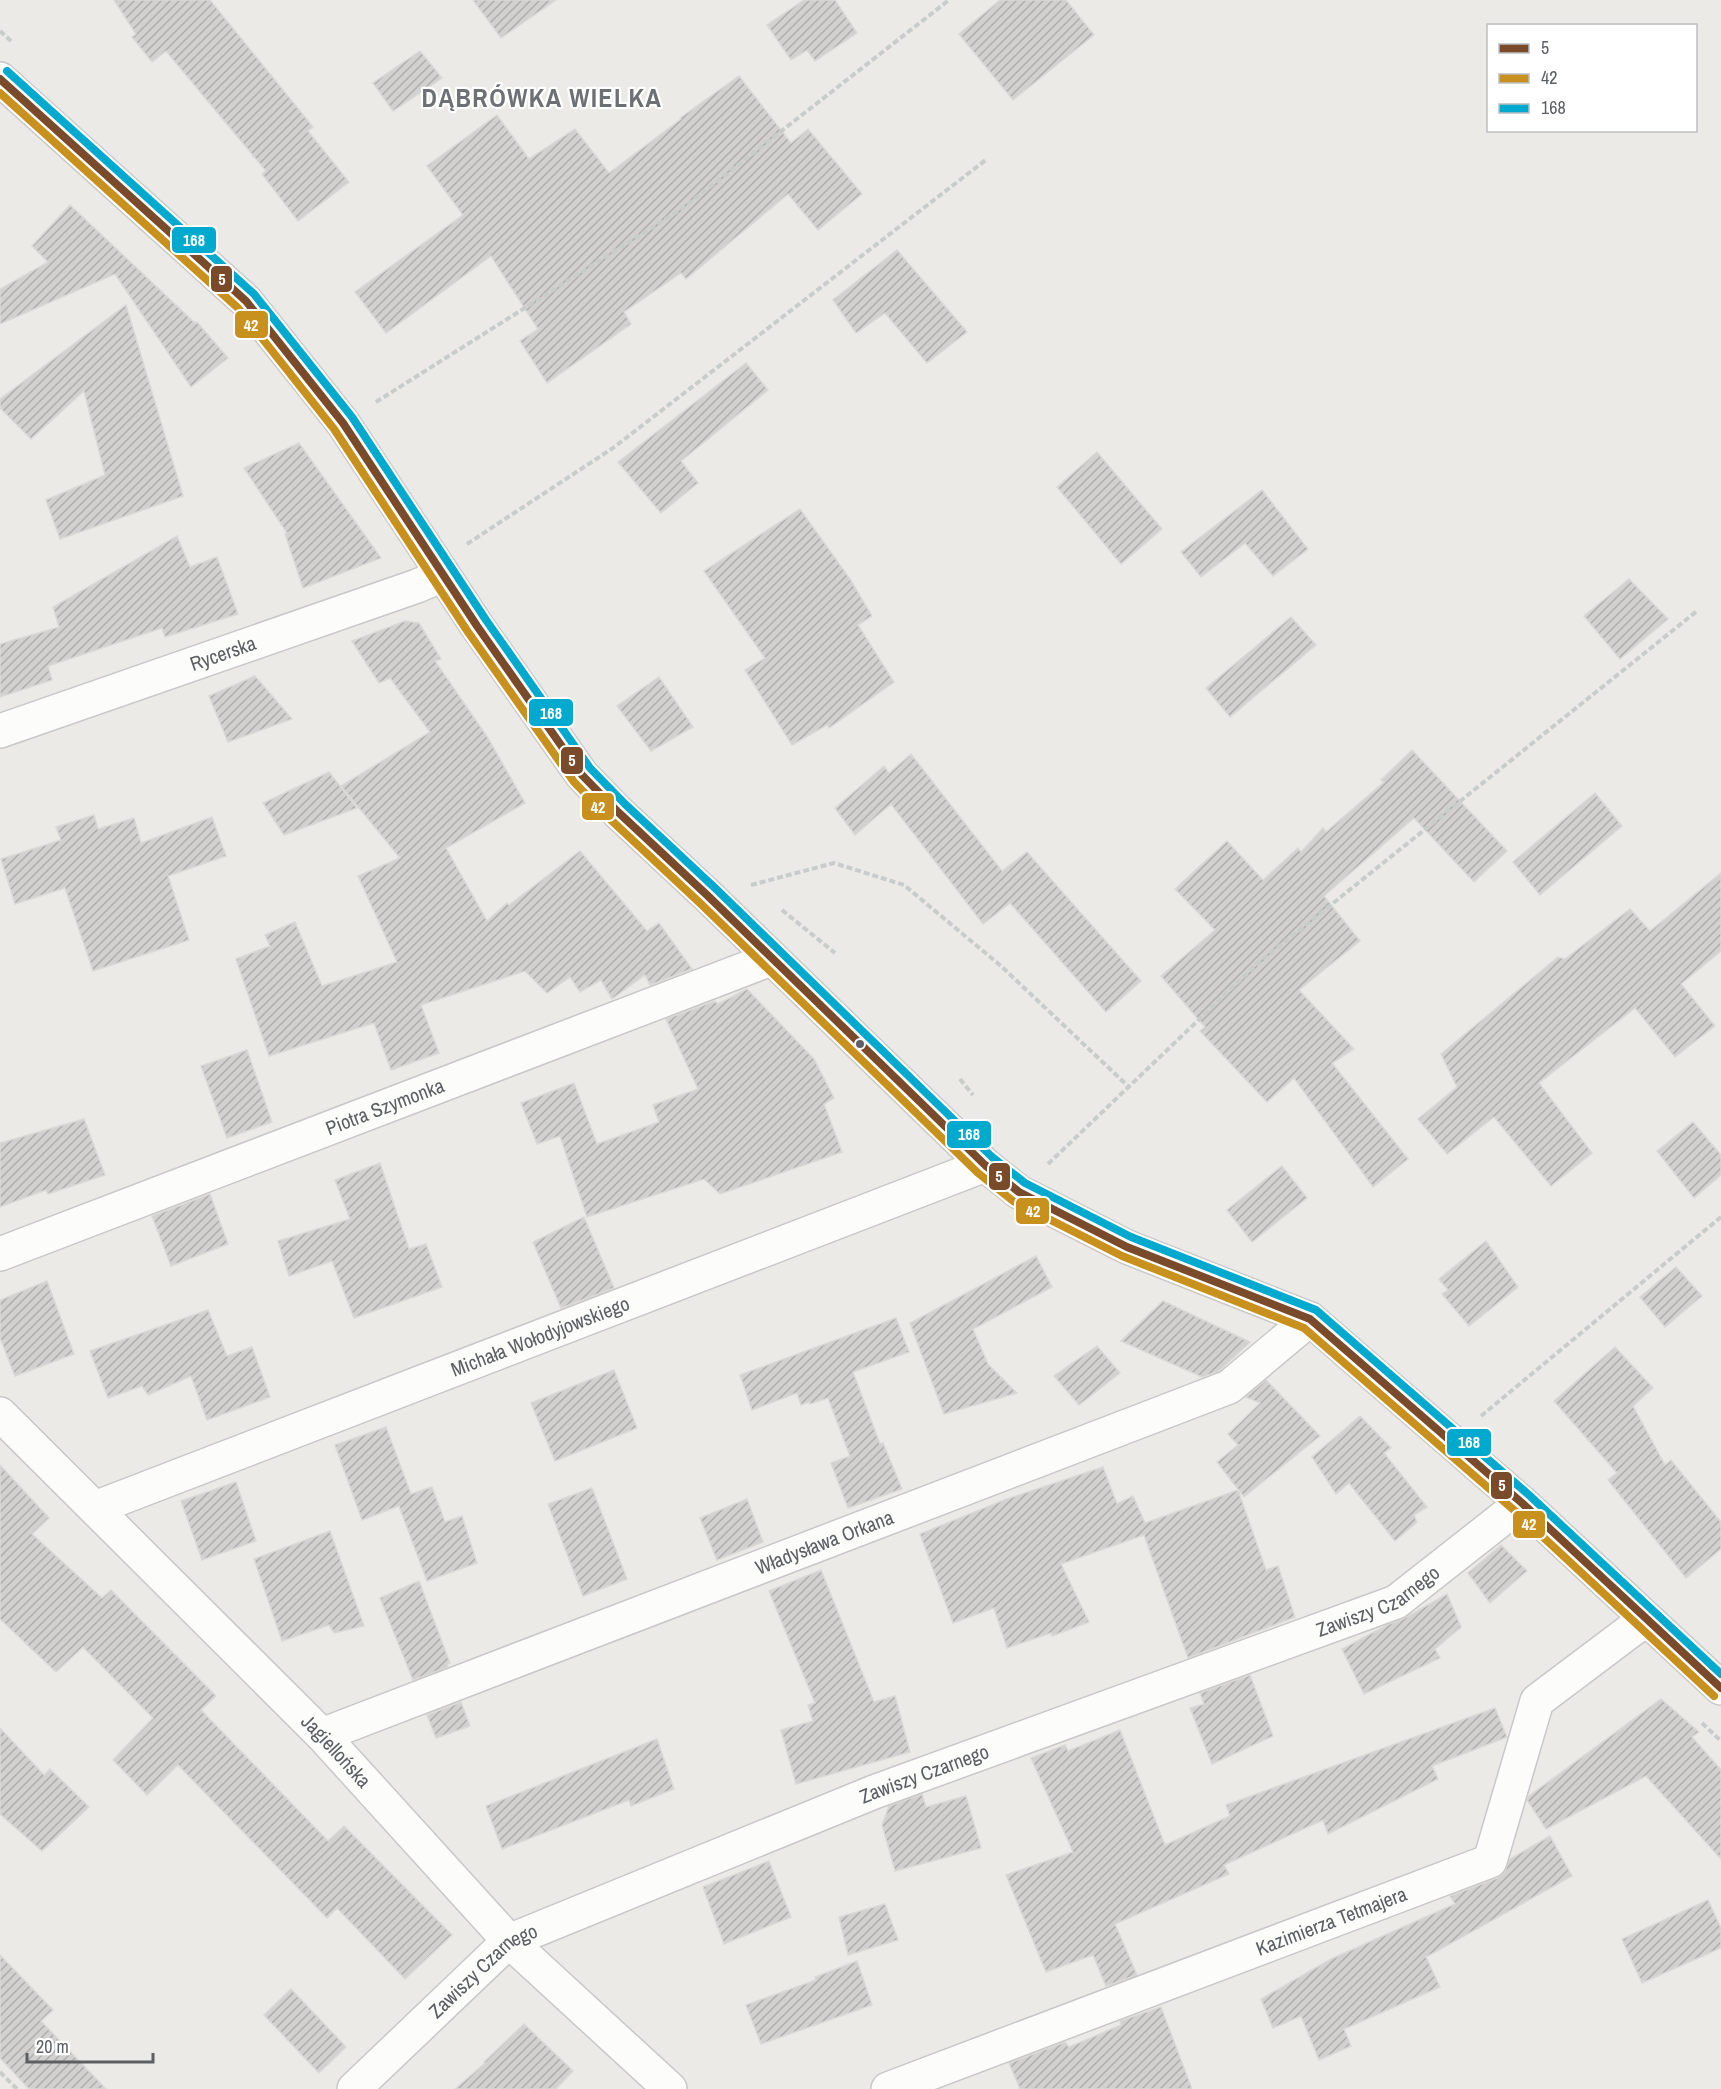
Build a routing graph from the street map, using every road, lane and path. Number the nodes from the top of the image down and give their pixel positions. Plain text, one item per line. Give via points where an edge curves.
1 (950, 0) edge
2 (0, 79) edge
3 (987, 159) dead end
4 (343, 423) junction
5 (440, 569) junction
6 (1697, 611) dead end
7 (0, 731) edge
8 (708, 897) junction
9 (771, 959) junction
10 (1129, 1087) junction
11 (985, 1165) junction
12 (1019, 1192) junction
13 (1721, 1217) edge
14 (0, 1254) edge
15 (1310, 1319) junction
16 (0, 1414) edge
17 (1451, 1442) junction
18 (1522, 1503) junction
19 (95, 1508) junction
20 (1646, 1619) junction
21 (1721, 1688) edge
22 (322, 1735) junction
23 (509, 1941) junction
24 (0, 2072) edge
25 (17, 2089) edge
26 (354, 2089) edge
27 (670, 2089) edge
28 (888, 2089) edge

1 - 4 path via 683,208
2 - 4 street via 246,301
3 - 5 path via 613,448
4 - 5 street
5 - 7 street, Rycerska via 410,588
5 - 8 street via 582,775
6 - 10 path via 1256,965
8 - 9 street
8 - 10 path via 834,863 904,885 1001,966
9 - 11 street
9 - 14 street, Piotra Szymonka
10 - 12 path
11 - 12 street
11 - 19 street, Michała Wołodyjowskiego
12 - 15 street via 1127,1247
13 - 17 path
15 - 17 street
15 - 22 street, Władysława Orkana via 1229,1387
16 - 19 street, Jagiellońska
17 - 18 street
18 - 20 street
18 - 23 street, Zawiszy Czarnego via 1396,1602 874,1792
19 - 22 street, Jagiellońska
20 - 21 street
20 - 28 street, Kazimierza Tetmajera via 1537,1701 1490,1861
22 - 23 street, Jagiellońska
23 - 26 street, Zawiszy Czarnego
23 - 27 street, Jagiellońska
24 - 25 path

